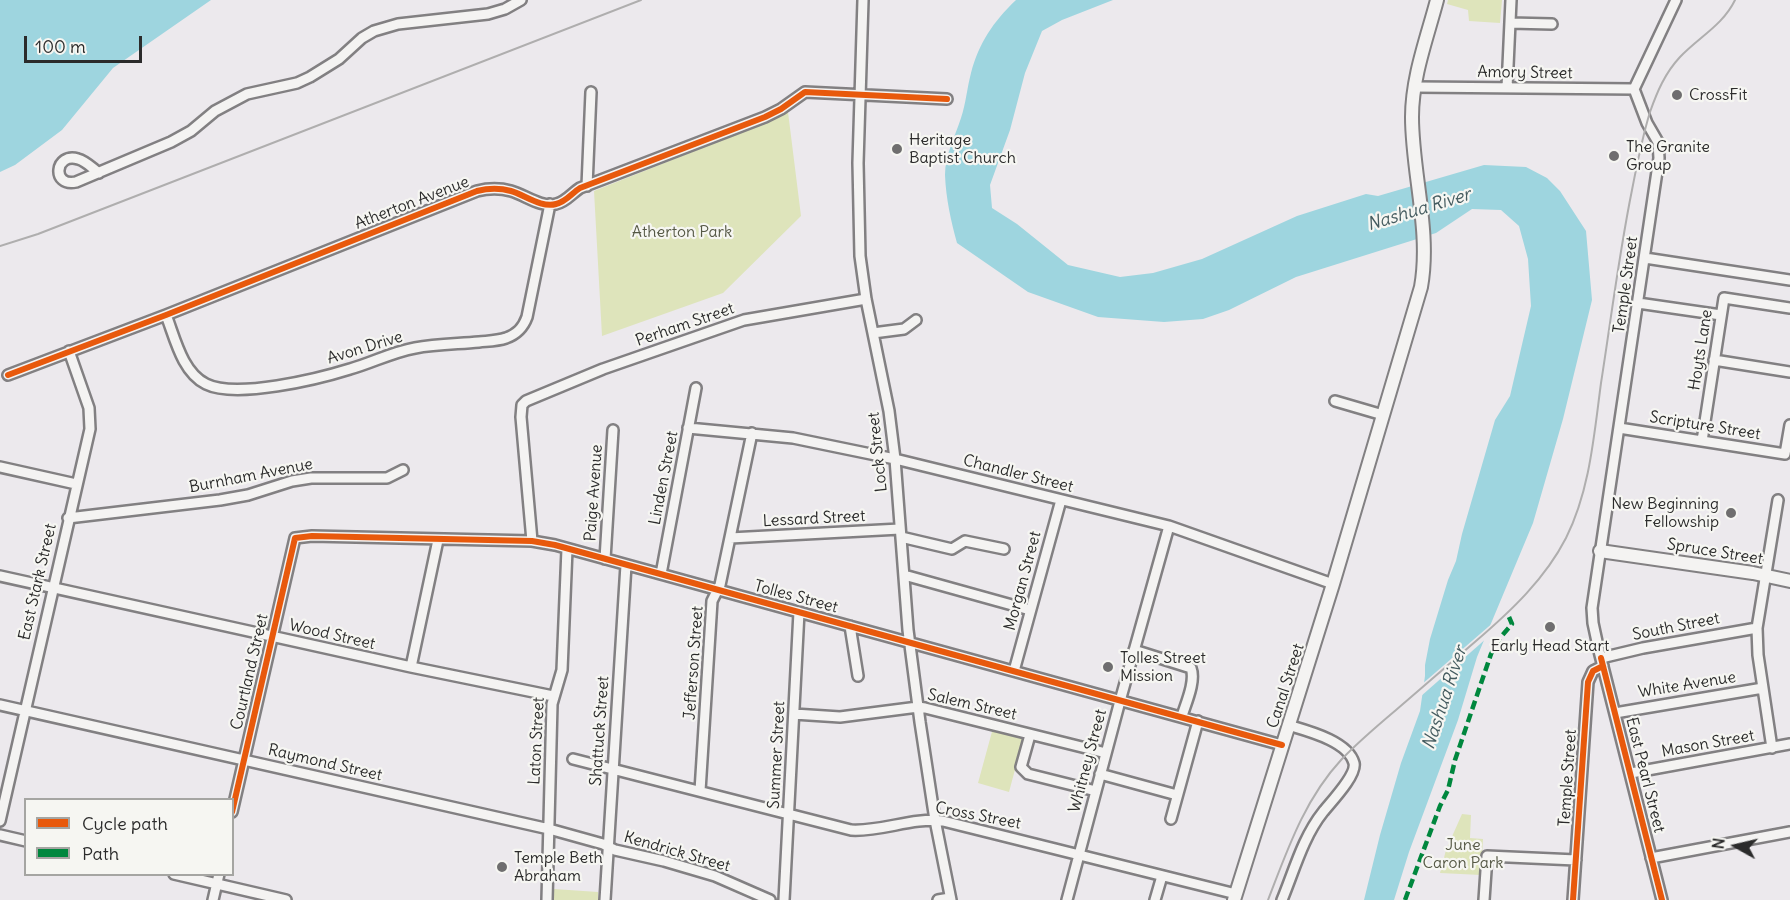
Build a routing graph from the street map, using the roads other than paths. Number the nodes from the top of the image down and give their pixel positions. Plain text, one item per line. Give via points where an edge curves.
1 (521, 0) edge
2 (863, 0) edge
3 (1437, 0) edge
4 (1511, 0) edge
5 (1676, 0) edge
6 (1510, 23) junction
7 (1552, 24) dead end
8 (1415, 87) junction
9 (1507, 88) junction
10 (1634, 89) junction
11 (591, 93) dead end
12 (860, 94) junction
13 (947, 99) dead end
14 (99, 173) dead end
15 (587, 186) junction
16 (550, 204) junction
17 (1645, 258) junction
18 (1790, 280) edge
19 (866, 299) junction
20 (1638, 303) junction
21 (1790, 308) edge
22 (166, 315) junction
23 (1721, 315) junction
24 (916, 320) dead end
25 (873, 333) junction
26 (69, 351) junction
27 (1714, 360) junction
28 (1790, 372) edge
29 (8, 375) dead end
30 (696, 388) dead end
31 (1335, 401) dead end
32 (1383, 415) junction
33 (1790, 424) edge
34 (688, 428) junction
35 (1619, 429) junction
36 (613, 430) dead end
37 (752, 433) junction
38 (1702, 441) junction
39 (895, 459) junction
40 (0, 467) edge
41 (403, 470) dead end
42 (76, 484) junction
43 (1061, 500) junction
44 (1778, 500) dead end
45 (68, 518) junction
46 (1169, 526) junction
47 (901, 533) junction
48 (295, 538) joint
49 (730, 538) junction
50 (438, 540) junction
51 (532, 541) junction
52 (567, 549) junction
53 (1004, 549) dead end
54 (1600, 551) junction
55 (605, 559) junction
56 (626, 565) junction
57 (661, 574) junction
58 (904, 575) junction
59 (0, 576) edge
60 (1766, 576) junction
61 (1790, 581) edge
62 (1333, 584) junction
63 (52, 588) junction
64 (718, 590) junction
65 (1030, 610) junction
66 (799, 612) junction
67 (850, 626) junction
68 (1757, 628) junction
69 (272, 635) junction
70 (910, 643) junction
71 (1134, 650) junction
72 (1602, 662) junction
73 (411, 667) junction
74 (1014, 671) junction
75 (858, 676) dead end
76 (1763, 688) junction
77 (553, 696) junction
78 (1120, 700) junction
79 (0, 705) edge
80 (918, 707) junction
81 (25, 710) junction
82 (1616, 713) junction
83 (794, 714) junction
84 (1182, 716) junction
85 (1198, 721) junction
86 (1288, 725) junction
87 (1030, 735) junction
88 (1282, 744) junction
89 (1790, 744) edge
90 (1772, 748) junction
91 (1106, 753) junction
92 (573, 759) dead end
93 (244, 760) junction
94 (613, 770) junction
95 (1631, 773) junction
96 (1100, 774) junction
97 (700, 791) junction
98 (1096, 791) junction
99 (1177, 795) junction
100 (234, 803) edge
101 (788, 814) junction
102 (1171, 819) dead end
103 (935, 820) junction
104 (0, 821) edge
105 (549, 828) junction
106 (1790, 832) edge
107 (0, 835) edge
108 (24, 841) edge
109 (608, 847) junction
110 (1079, 854) junction
111 (1652, 858) junction
112 (1576, 860) junction
113 (192, 876) edge
114 (1162, 876) junction
115 (218, 879) edge
116 (1235, 897) edge
117 (951, 899) edge
118 (213, 900) edge
119 (286, 900) edge
120 (547, 900) edge
121 (605, 900) edge
122 (770, 900) edge
123 (784, 900) edge
124 (938, 900) edge
125 (1067, 900) edge
126 (1155, 900) edge
127 (1282, 900) edge
128 (1484, 900) edge
129 (1573, 900) edge
130 (1662, 900) edge

1 - 14 street via 488,14 398,24 374,31 310,77 247,94 171,142
2 - 12 street, Lock Street
3 - 8 street, Canal Street
4 - 6 street
5 - 10 street
6 - 7 street
6 - 9 street
8 - 9 street, Amory Street
8 - 32 street, Canal Street via 1412,120 1424,267
9 - 10 street, Amory Street
10 - 17 street, Temple Street via 1660,153
11 - 15 street
12 - 13 street
12 - 15 street via 802,93 765,117
12 - 19 street, Lock Street via 860,256
15 - 16 street via 561,202
16 - 22 street, Atherton Avenue via 503,189 477,191
16 - 22 street, Avon Drive via 527,317 518,332 503,339 412,348 327,375 231,389 205,384 191,372
17 - 18 street
17 - 20 street, Temple Street
19 - 25 street, Lock Street
19 - 51 street, Perham Street via 744,320 603,369 522,405
20 - 23 street
20 - 35 street, Temple Street
21 - 23 street, Hoyts Lane via 1724,298
22 - 26 street, Atherton Avenue
23 - 27 street, Hoyts Lane
24 - 25 street via 904,329
25 - 39 street, Lock Street
26 - 29 street, Atherton Avenue
26 - 42 street, East Stark Street via 90,419
27 - 28 street
27 - 38 street, Hoyts Lane
30 - 34 street, Linden Street
31 - 32 street
32 - 62 street, Canal Street
33 - 38 street, Scripture Street via 1785,454
34 - 37 street, Chandler Street
34 - 57 street, Linden Street
35 - 38 street, Scripture Street
35 - 54 street, Temple Street
36 - 55 street, Paige Avenue
37 - 39 street, Chandler Street via 802,439
37 - 49 street, Jefferson Street
39 - 43 street, Chandler Street
39 - 47 street, Lock Street
40 - 42 street
41 - 45 street, Burnham Avenue via 387,478 311,478 220,500
42 - 45 street, East Stark Street
43 - 46 street, Chandler Street
43 - 65 street, Morgan Street
44 - 60 street
45 - 63 street, East Stark Street
46 - 62 street, Chandler Street
46 - 71 street, Whitney Street
47 - 49 street, Lessard Street
47 - 53 street, Lessard Street via 952,549 965,541
47 - 58 street, Lock Street
48 - 50 street, Tolles Street
48 - 69 street, Courtland Street
49 - 64 street, Jefferson Street
50 - 51 street, Tolles Street
50 - 73 street
51 - 52 street, Tolles Street
52 - 55 street, Tolles Street
52 - 77 street, Laton Street via 562,670
54 - 60 street, Spruce Street
54 - 72 street, Temple Street via 1592,612
55 - 56 street, Tolles Street
56 - 57 street, Tolles Street
56 - 94 street, Shattuck Street
57 - 64 street, Tolles Street
58 - 65 street
58 - 70 street, Lock Street
59 - 63 street, Wood Street
60 - 61 street, Spruce Street
60 - 68 street
62 - 86 street, Canal Street
63 - 69 street, Wood Street
63 - 81 street, East Stark Street
64 - 66 street, Tolles Street
64 - 97 street, Jefferson Street via 712,601
65 - 74 street, Morgan Street
66 - 67 street, Tolles Street
66 - 83 street, Summer Street
67 - 70 street, Tolles Street
67 - 75 street
68 - 72 street, South Street via 1700,637
68 - 76 street
69 - 73 street, Wood Street
69 - 93 street, Courtland Street
70 - 74 street, Tolles Street
70 - 80 street, Lock Street
71 - 78 street, Whitney Street
71 - 84 street via 1191,668 1192,680
72 - 82 street, East Pearl Street
72 - 112 street, Temple Street via 1588,682
73 - 77 street, Wood Street
74 - 78 street, Tolles Street
76 - 82 street, White Avenue
76 - 90 street
77 - 105 street, Laton Street
78 - 84 street, Tolles Street
78 - 91 street, Whitney Street
79 - 81 street, Raymond Street
80 - 83 street, Salem Street via 840,717
80 - 87 street, Salem Street
80 - 103 street, Lock Street
81 - 93 street, Raymond Street
81 - 104 street, East Stark Street
82 - 95 street, East Pearl Street
83 - 101 street, Summer Street
84 - 85 street, Tolles Street
85 - 88 street, Tolles Street
85 - 99 street
86 - 88 street, Canal Street
86 - 127 street via 1342,746 1354,767 1310,834
87 - 91 street, Salem Street
87 - 98 street via 1021,767 1028,774
88 - 116 street, Canal Street
89 - 90 street, Mason Street
90 - 95 street, Mason Street
91 - 96 street, Whitney Street
92 - 94 street, Cross Street
93 - 100 street, Courtland Street
93 - 105 street, Raymond Street
94 - 97 street, Cross Street
94 - 109 street, Shattuck Street
95 - 111 street, East Pearl Street
96 - 98 street, Whitney Street
96 - 99 street
97 - 101 street, Cross Street
98 - 110 street, Whitney Street
99 - 102 street
101 - 103 street, Cross Street via 860,830
101 - 123 street, Summer Street
103 - 110 street, Cross Street
103 - 117 street, Lock Street
105 - 109 street, Raymond Street
105 - 120 street, Laton Street
106 - 111 street
107 - 108 street
109 - 121 street, Shattuck Street
109 - 122 street, Kendrick Street via 715,876
110 - 114 street, Cross Street
110 - 125 street, Whitney Street
111 - 130 street, East Pearl Street
112 - 128 street via 1487,856
112 - 129 street, Temple Street
113 - 115 street
114 - 116 street, Cross Street
114 - 126 street
115 - 118 street
115 - 119 street
117 - 124 street

